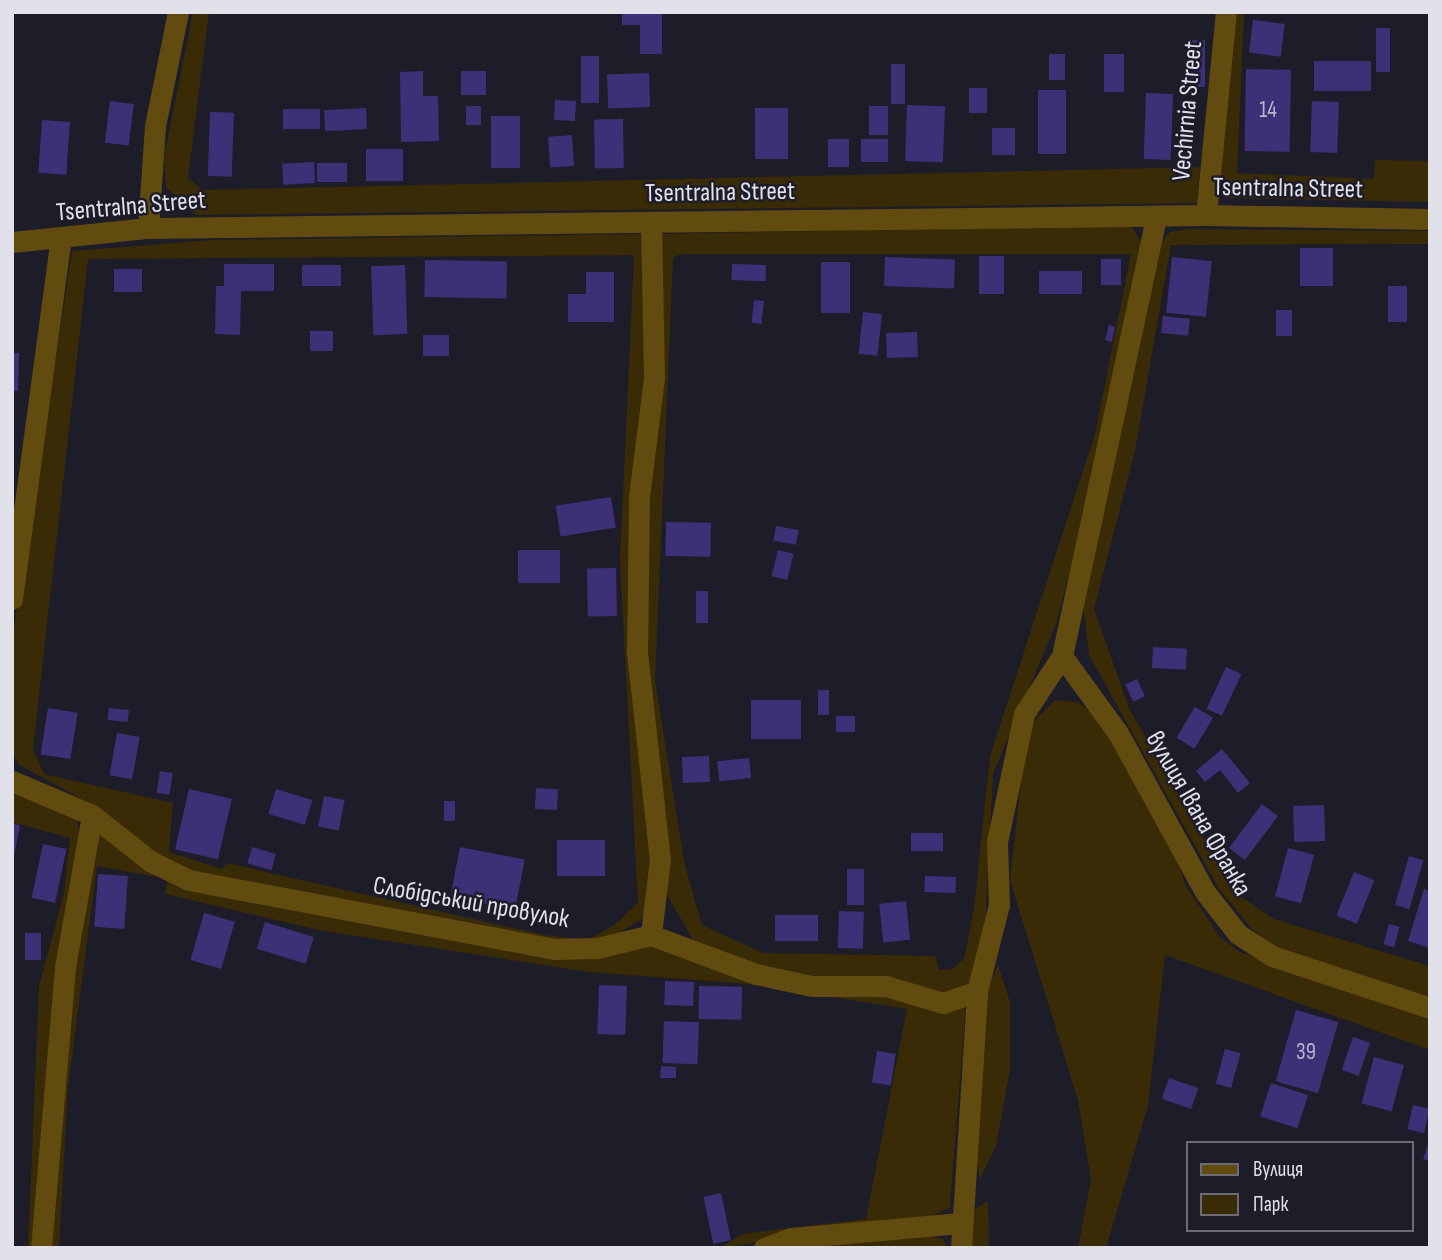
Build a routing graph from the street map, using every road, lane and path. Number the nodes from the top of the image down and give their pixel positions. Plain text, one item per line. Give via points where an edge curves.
1 (178, 12) edge
2 (1226, 12) edge
3 (1206, 215) junction
4 (1156, 216) junction
5 (1430, 219) edge
6 (651, 222) junction
7 (148, 228) junction
8 (12, 242) edge
9 (61, 242) junction
10 (12, 598) edge
11 (1062, 656) junction
12 (12, 781) edge
13 (92, 815) junction
14 (651, 935) junction
15 (977, 991) junction
16 (1430, 1008) edge
17 (960, 1223) junction
18 (41, 1248) edge
19 (764, 1248) edge
20 (961, 1248) edge

1 - 7 street via 155,126
2 - 3 street, Vechirnia Street
3 - 4 street, Tsentralna Street
3 - 5 street, Tsentralna Street
4 - 6 street, Tsentralna Street
4 - 11 street
6 - 7 street, Tsentralna Street
6 - 14 street via 654,377 639,496 637,652 660,859
7 - 9 street, Tsentralna Street
8 - 9 street, Tsentralna Street
9 - 10 street
11 - 15 street via 1024,714 996,842 999,905
11 - 16 street, вулиця Івана Франка via 1126,745 1206,891 1238,934 1272,956
12 - 13 street, Слобідський провулок
13 - 14 street, Слобідський провулок via 150,862 189,880 554,949 597,948
13 - 18 street via 65,967
14 - 15 street via 786,982 886,986 943,1003
15 - 17 street
17 - 19 street via 792,1238
17 - 20 street

